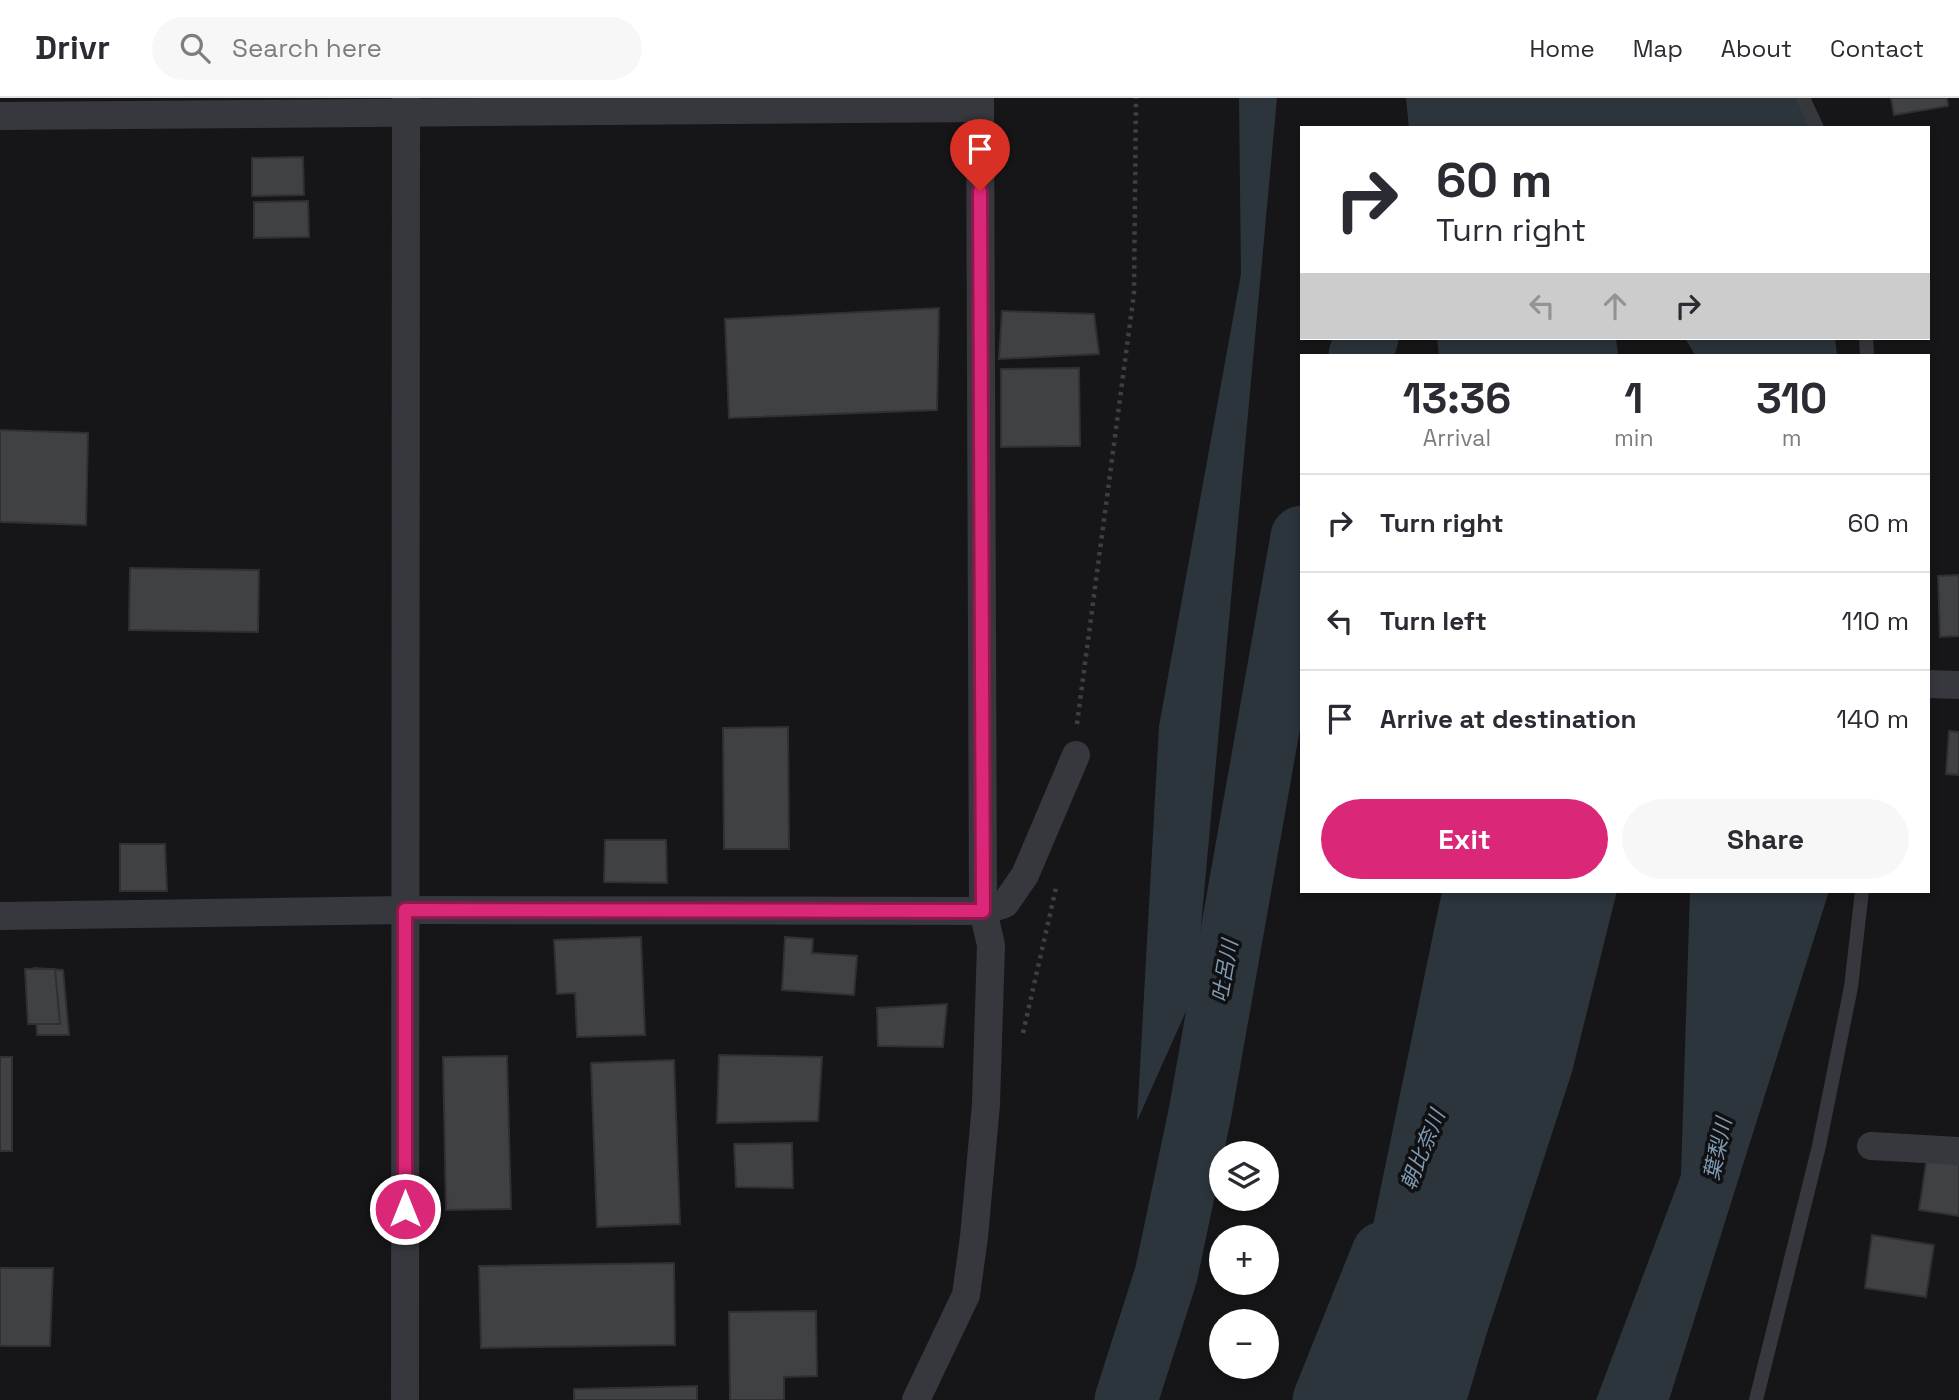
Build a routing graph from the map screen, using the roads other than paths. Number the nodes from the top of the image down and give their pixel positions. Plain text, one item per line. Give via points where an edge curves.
1 (1803, 98) edge
2 (980, 103) edge
3 (406, 106) edge
4 (0, 116) edge
5 (1816, 126) edge
6 (1930, 684) edge
7 (1959, 685) edge
8 (1076, 755) dead end
9 (1863, 893) edge
10 (405, 910) junction
11 (983, 911) junction
12 (0, 916) edge
13 (1871, 1146) dead end
14 (1959, 1151) edge
15 (405, 1400) edge
16 (915, 1400) edge
17 (1756, 1400) edge

1 - 5 lane
2 - 3 street
2 - 11 street
3 - 4 street
3 - 10 street
6 - 7 street
8 - 11 street via 1025,875 1005,904
9 - 17 lane via 1851,987 1819,1146
10 - 11 street
10 - 12 street
10 - 15 street
11 - 16 street via 991,945 986,1104 966,1295
13 - 14 street

